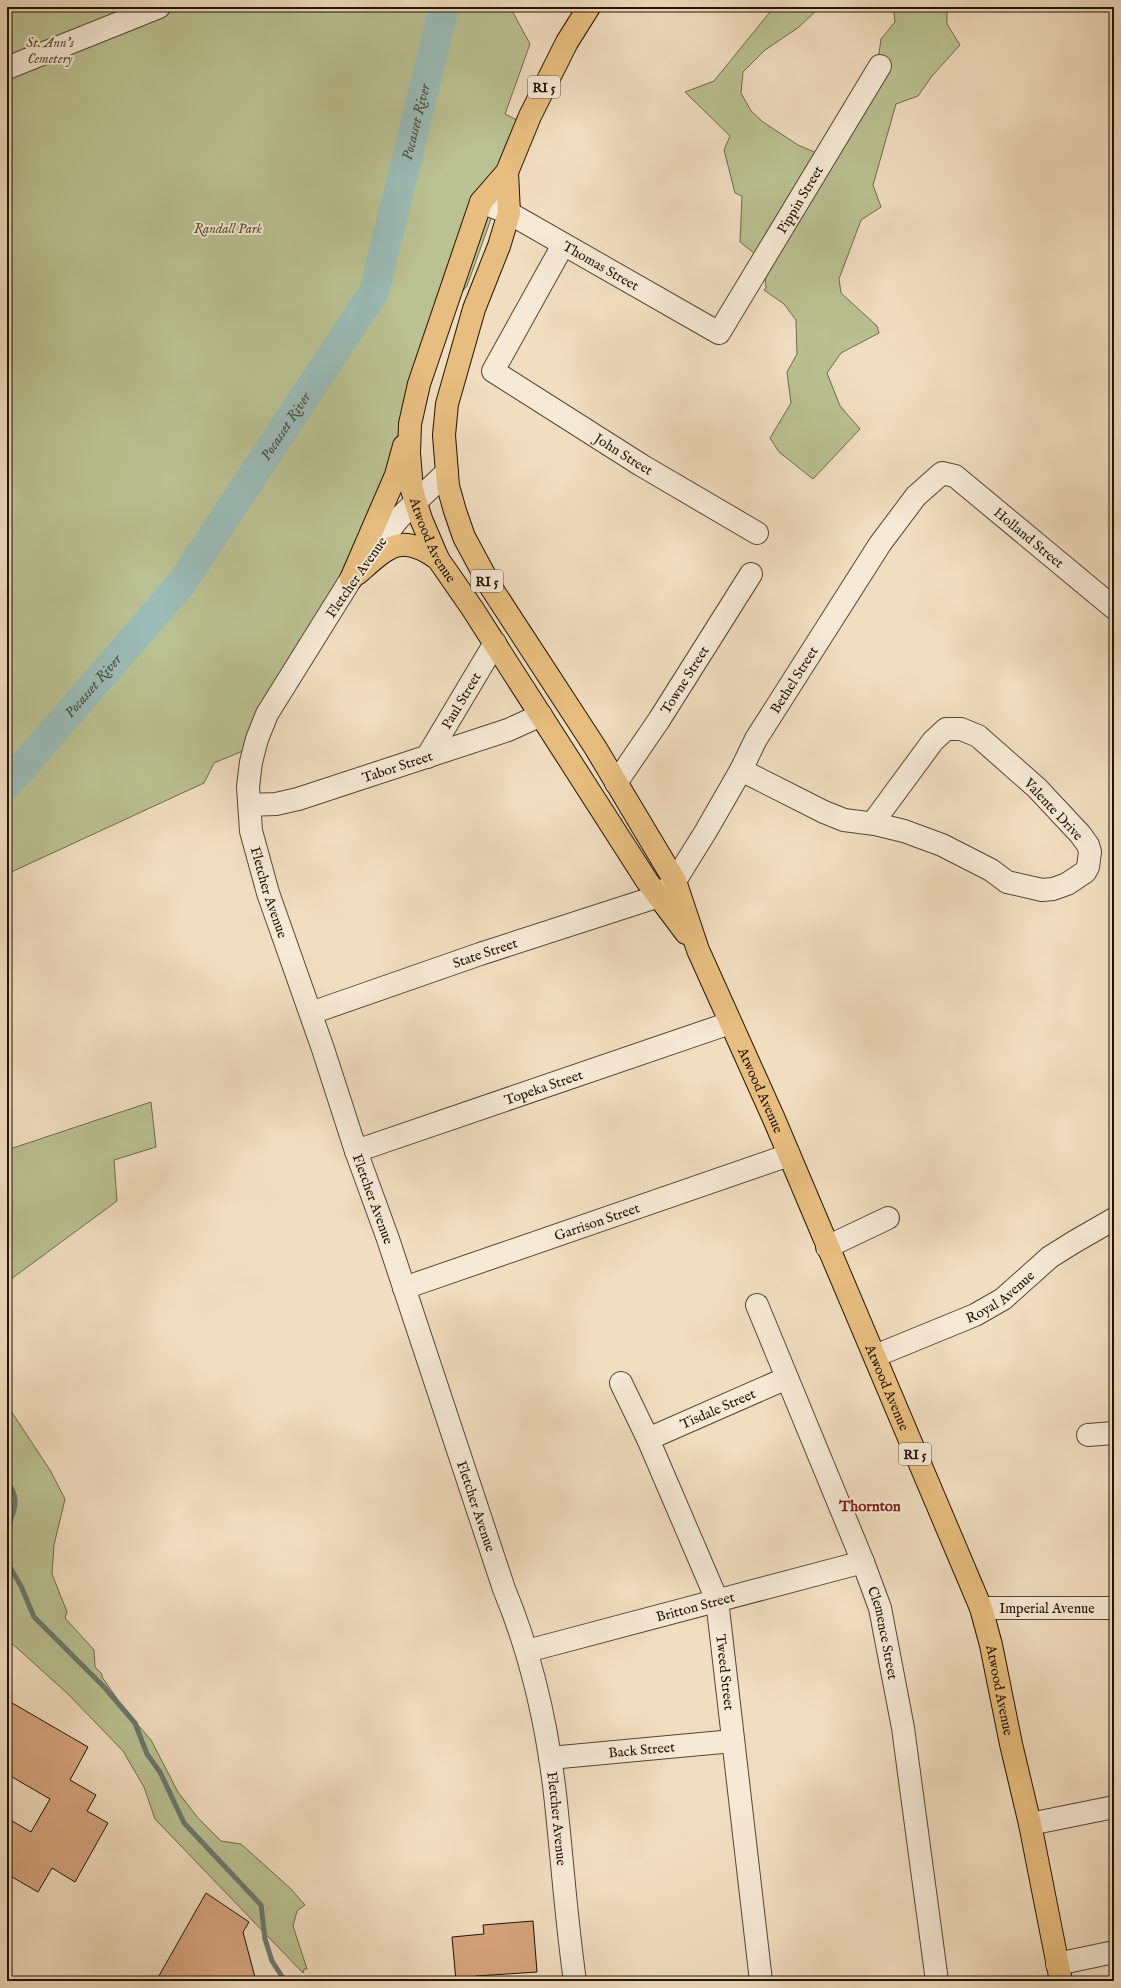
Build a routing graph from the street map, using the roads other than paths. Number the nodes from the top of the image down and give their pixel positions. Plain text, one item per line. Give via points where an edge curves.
1 (159, 7) edge
2 (589, 7) edge
3 (880, 66) dead end
4 (7, 68) edge
5 (507, 172) junction
6 (481, 202) junction
7 (509, 213) junction
8 (563, 245) junction
9 (719, 333) joint
10 (410, 424) junction
11 (447, 472) junction
12 (942, 473) joint
13 (416, 502) junction
14 (757, 532) dead end
15 (438, 559) junction
16 (751, 574) dead end
17 (351, 579) junction
18 (1114, 608) edge
19 (495, 643) junction
20 (541, 715) junction
21 (427, 757) junction
22 (741, 770) junction
23 (616, 783) junction
24 (250, 805) junction
25 (875, 824) junction
26 (675, 881) junction
27 (659, 896) junction
28 (698, 950) junction
29 (311, 1013) junction
30 (730, 1023) junction
31 (356, 1151) junction
32 (789, 1155) junction
33 (888, 1218) dead end
34 (1114, 1219) edge
35 (827, 1247) junction
36 (404, 1288) junction
37 (757, 1305) dead end
38 (875, 1356) junction
39 (787, 1378) junction
40 (621, 1383) dead end
41 (1114, 1433) edge
42 (1088, 1436) dead end
43 (648, 1439) junction
44 (863, 1562) junction
45 (717, 1600) junction
46 (981, 1608) junction
47 (1114, 1608) edge
48 (527, 1651) junction
49 (733, 1742) junction
50 (550, 1758) junction
51 (1114, 1807) edge
52 (1030, 1824) junction
53 (1114, 1952) edge
54 (1059, 1972) edge
55 (575, 1981) edge
56 (761, 1981) edge
57 (937, 1981) edge

1 - 4 street
2 - 5 main road, Atwood Avenue / RI 5 via 567,42 530,116
3 - 9 street, Pippin Street
5 - 6 main road, Atwood Avenue / RI 5
5 - 7 main road, Atwood Avenue / RI 5
6 - 7 street, Thomas Street
6 - 10 main road, Atwood Avenue / RI 5 via 422,377
7 - 8 street, Thomas Street
7 - 11 main road, Atwood Avenue / RI 5 via 474,309 447,404 444,435
8 - 9 street, Thomas Street
8 - 14 street, John Street via 493,370 641,464
10 - 13 main road, Atwood Avenue / RI 5 via 409,453 412,490
10 - 17 main road via 396,475
11 - 13 street, Fletcher Avenue
11 - 23 main road, Atwood Avenue / RI 5 via 455,511 464,537 492,589
12 - 18 street, Holland Street via 956,476
12 - 22 street, Bethel Street via 916,496 880,544 756,739
13 - 15 main road, Atwood Avenue / RI 5 via 420,519
13 - 17 street, Fletcher Avenue via 399,518
15 - 17 main road via 425,550 409,544 392,547 382,552
15 - 19 main road, Atwood Avenue / RI 5
16 - 23 street, Towne Street
17 - 24 street, Fletcher Avenue via 267,714 251,762 248,787
19 - 20 main road, Atwood Avenue / RI 5
19 - 21 street, Paul Street
20 - 21 street, Tabor Street via 508,730
20 - 27 main road, Atwood Avenue / RI 5
21 - 24 street, Tabor Street via 298,799 276,804
22 - 25 street, Valente Drive via 831,815 844,820
22 - 26 street, Bethel Street
23 - 26 main road, Atwood Avenue / RI 5
24 - 29 street, Fletcher Avenue via 251,831 268,893
25 - 25 street, Valente Drive via 942,845 991,870 1007,882 1042,890 1067,884 1088,867 1090,852 1080,834 1031,783 978,736 961,729 946,729 933,741 877,817
26 - 27 street, Bethel Street
26 - 28 main road, Atwood Avenue / RI 5
27 - 28 main road, Atwood Avenue / RI 5
27 - 29 street, State Street via 480,954
28 - 30 main road, Atwood Avenue / RI 5
29 - 31 street, Fletcher Avenue
30 - 31 street, Topeka Street
30 - 32 main road, Atwood Avenue / RI 5
31 - 36 street, Fletcher Avenue
32 - 35 main road, Atwood Avenue / RI 5
32 - 36 street, Garrison Street
33 - 35 street
34 - 38 street, Royal Avenue via 1050,1257 1003,1299 975,1314
35 - 38 main road, Atwood Avenue / RI 5
36 - 48 street, Fletcher Avenue
37 - 39 street, Clemence Street
38 - 46 main road, Atwood Avenue / RI 5
39 - 43 street, Tisdale Street
39 - 44 street, Clemence Street
40 - 43 street, Tweed Street
41 - 42 street
43 - 45 street, Tweed Street
44 - 45 street, Britton Street
44 - 57 street, Clemence Street via 880,1608 902,1728
45 - 48 street, Britton Street
45 - 49 street, Tweed Street
46 - 47 street, Imperial Avenue
46 - 52 main road, Atwood Avenue / RI 5
48 - 50 street, Fletcher Avenue via 534,1673
49 - 50 street, Back Street
49 - 56 street, Tweed Street
50 - 55 street, Fletcher Avenue
51 - 52 street
52 - 54 main road, Atwood Avenue / RI 5
53 - 54 street

